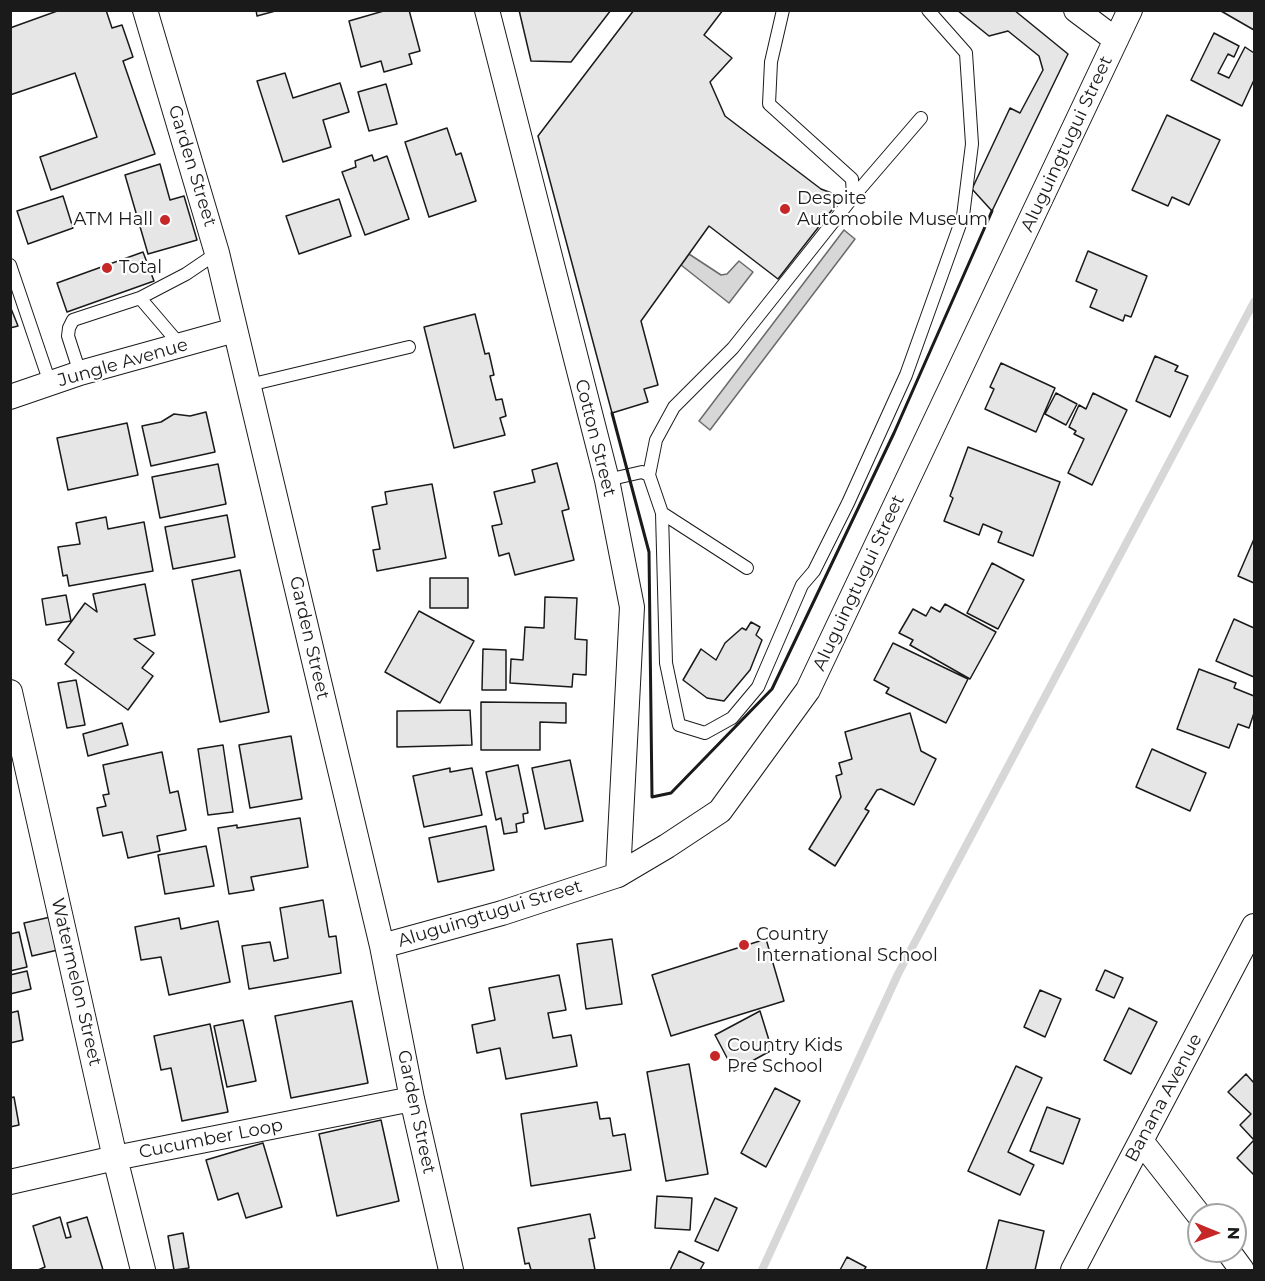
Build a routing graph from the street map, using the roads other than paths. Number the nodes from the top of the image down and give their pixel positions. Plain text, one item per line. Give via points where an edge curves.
1 (145, 10) edge
2 (487, 10) edge
3 (783, 10) edge
4 (928, 10) edge
5 (1076, 10) edge
6 (1130, 10) edge
7 (1116, 40) junction
8 (921, 118) dead end
9 (853, 197) junction
10 (217, 253) junction
11 (10, 265) edge
12 (140, 298) junction
13 (236, 330) junction
14 (182, 346) junction
15 (409, 346) dead end
16 (80, 373) junction
17 (50, 383) junction
18 (249, 385) junction
19 (10, 397) edge
20 (649, 474) junction
21 (607, 480) junction
22 (662, 513) junction
23 (747, 568) dead end
24 (10, 692) edge
25 (618, 875) junction
26 (1254, 926) edge
27 (382, 946) junction
28 (412, 1099) junction
29 (1141, 1142) junction
30 (115, 1158) junction
31 (10, 1182) edge
32 (1189, 1203) edge
33 (143, 1270) edge
34 (451, 1270) edge
35 (1073, 1270) edge

1 - 10 street, Garden Street
2 - 21 street, Cotton Street
3 - 9 lane via 771,62 769,104 852,179
4 - 22 lane via 966,53 972,144 963,216 906,375 814,572 802,585 759,687 732,718 705,733 679,725 666,663
5 - 7 street
6 - 7 street, Aluguingtugui Street
7 - 25 street, Aluguingtugui Street via 808,690 720,811
8 - 9 lane
9 - 20 lane via 733,348 674,407 656,440
10 - 12 lane
10 - 13 street, Garden Street
11 - 17 lane
12 - 14 lane
12 - 16 lane via 73,320 68,336
13 - 14 street, Jungle Avenue
13 - 18 street, Garden Street
14 - 16 street, Jungle Avenue
15 - 18 lane
16 - 17 street, Jungle Avenue
17 - 19 street, Jungle Avenue
18 - 27 street, Garden Street
20 - 21 lane
20 - 22 lane
21 - 25 street, Cotton Street via 632,607
22 - 23 lane
24 - 30 street, Watermelon Street
25 - 27 street, Aluguingtugui Street
26 - 29 street, Banana Avenue
27 - 28 street, Garden Street
28 - 30 street, Cucumber Loop
28 - 34 street, Garden Street
29 - 32 street
29 - 35 street, Banana Avenue
30 - 31 street, Cucumber Loop
30 - 33 street, Watermelon Street

